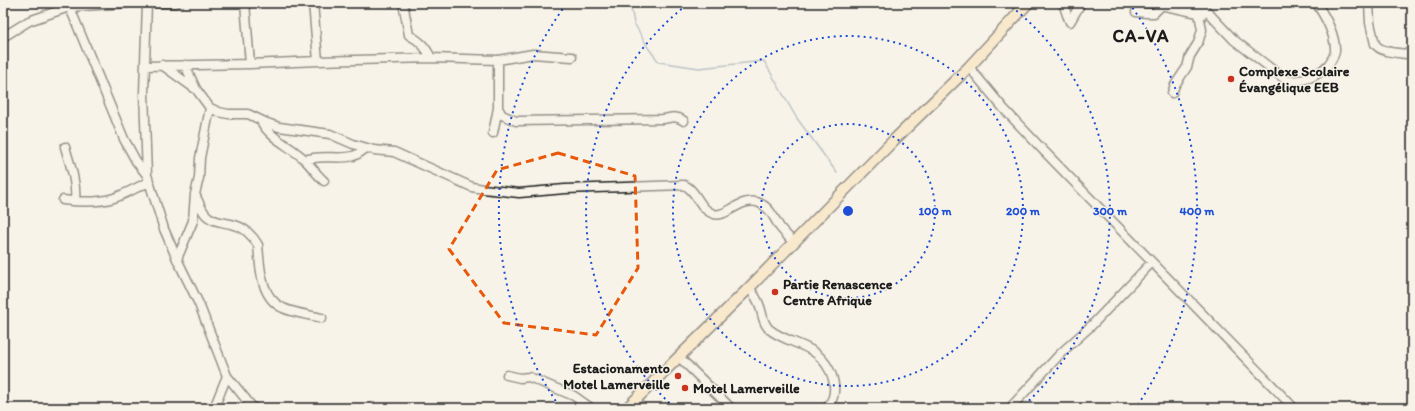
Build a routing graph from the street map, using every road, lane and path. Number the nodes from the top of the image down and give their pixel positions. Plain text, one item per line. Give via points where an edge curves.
1 (129, 3) edge
2 (147, 3) edge
3 (154, 3) edge
4 (176, 3) edge
5 (244, 3) edge
6 (313, 3) edge
7 (403, 3) edge
8 (1028, 3) edge
9 (1063, 3) edge
10 (1081, 3) edge
11 (1151, 3) edge
12 (1198, 3) edge
13 (1316, 3) edge
14 (1369, 3) edge
15 (1163, 4) edge
16 (68, 5) edge
17 (1136, 12) dead end
18 (1200, 13) junction
19 (1213, 18) junction
20 (3, 37) edge
21 (1412, 55) edge
22 (572, 57) dead end
23 (431, 58) junction
24 (498, 60) junction
25 (318, 61) junction
26 (250, 64) junction
27 (162, 65) junction
28 (185, 65) junction
29 (145, 66) junction
30 (970, 67) junction
31 (196, 89) junction
32 (1172, 93) dead end
33 (210, 108) junction
34 (498, 108) junction
35 (260, 120) junction
36 (684, 121) dead end
37 (493, 133) dead end
38 (65, 147) dead end
39 (366, 148) junction
40 (305, 160) junction
41 (148, 178) junction
42 (324, 181) dead end
43 (195, 194) junction
44 (63, 200) dead end
45 (75, 201) junction
46 (794, 242) junction
47 (177, 259) junction
48 (1152, 262) junction
49 (749, 288) junction
50 (322, 318) dead end
51 (680, 358) junction
52 (507, 375) dead end
53 (227, 376) junction
54 (728, 407) edge
55 (214, 408) edge
56 (253, 408) edge
57 (590, 408) edge
58 (627, 408) edge
59 (827, 408) edge
60 (1010, 408) edge
61 (1294, 408) edge

1 - 16 street
2 - 29 street
3 - 4 street
5 - 26 street
6 - 25 street
7 - 23 street via 409,35 426,47
8 - 30 main road
9 - 10 street via 1070,22
11 - 15 street
12 - 18 street
12 - 19 street
13 - 19 street via 1326,18 1336,50 1331,62 1318,74 1296,81 1286,80 1271,70 1234,40
14 - 21 street via 1370,23 1377,47 1385,51
15 - 17 street via 1154,13
15 - 18 street
16 - 20 street via 29,21
16 - 41 street via 124,139
18 - 19 street
18 - 32 street via 1202,30 1198,43
22 - 24 street via 533,54
23 - 24 street
23 - 25 street
24 - 34 street
25 - 26 street
26 - 28 street
27 - 28 street
27 - 29 street
27 - 31 street
28 - 31 street
29 - 41 street
30 - 46 main road
30 - 48 street via 1004,109
31 - 33 street
33 - 35 street via 228,114 248,114
33 - 43 street
34 - 36 street via 502,115 516,121 675,117
34 - 37 street
35 - 39 street via 279,127 330,134
35 - 40 street via 272,136
38 - 45 street via 76,195
39 - 40 street via 352,156
39 - 46 street via 401,154 461,183 483,189 519,193 684,185 706,210 717,215 746,202 762,204
40 - 42 street
41 - 45 street via 124,194 112,198
41 - 47 street via 164,229
43 - 47 street via 194,221
43 - 50 street via 209,218 235,225 256,240 262,280 272,300 282,308
44 - 45 street
46 - 49 main road
47 - 53 street via 199,304
48 - 60 street
48 - 61 street
49 - 51 main road
49 - 59 street via 757,298 765,324 770,329 812,351 825,362 834,388
51 - 54 street
51 - 58 main road
52 - 57 street via 529,377 574,396
53 - 55 street
53 - 56 street

